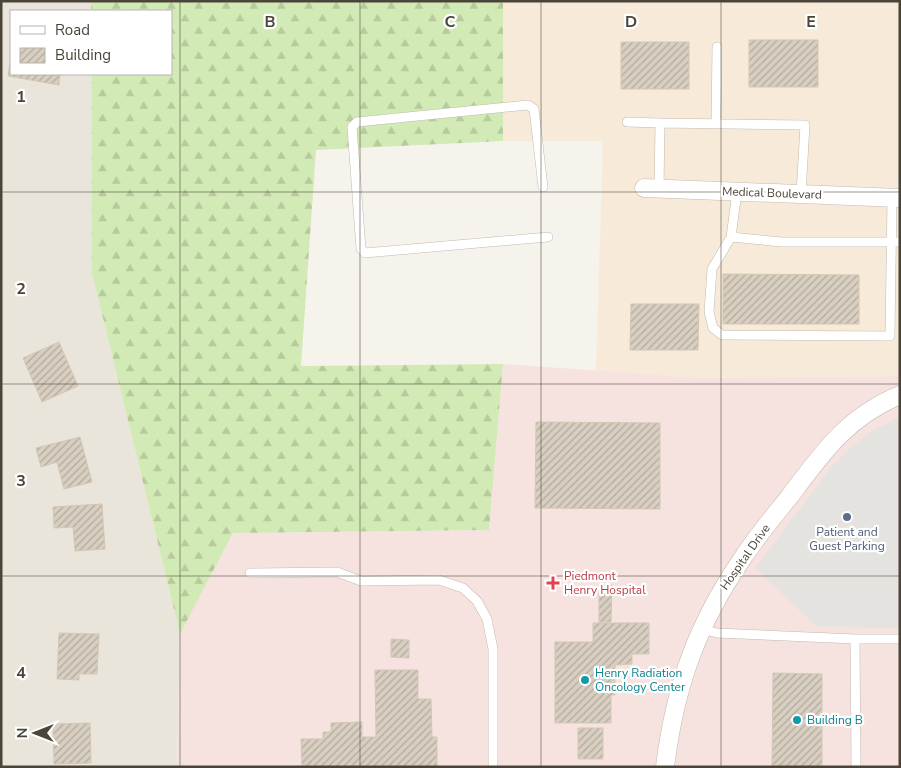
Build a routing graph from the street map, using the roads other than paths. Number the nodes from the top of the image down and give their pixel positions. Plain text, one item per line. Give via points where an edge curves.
1 (717, 47) dead end
2 (627, 122) dead end
3 (660, 123) junction
4 (716, 123) junction
5 (543, 187) dead end
6 (651, 189) joint
7 (737, 192) junction
8 (801, 194) junction
9 (896, 198) edge
10 (548, 237) dead end
11 (731, 237) junction
12 (896, 242) edge
13 (890, 336) junction
14 (900, 336) edge
15 (900, 395) edge
16 (250, 573) dead end
17 (702, 629) junction
18 (855, 639) junction
19 (900, 639) edge
20 (493, 767) edge
21 (665, 767) edge
22 (856, 767) edge

1 - 4 lane
2 - 3 lane
3 - 4 lane
3 - 6 lane
4 - 8 lane via 805,125
5 - 10 lane via 534,109 528,105 357,122 352,127 361,249 365,253
6 - 7 street, Medical Boulevard
7 - 8 street, Medical Boulevard
7 - 11 lane
8 - 9 street, Medical Boulevard
9 - 12 lane
11 - 12 lane via 781,242
11 - 13 lane via 712,269 709,312 713,328 722,335
12 - 13 lane
13 - 14 lane
15 - 17 street, Hospital Drive via 855,420 828,446 743,556
16 - 20 lane via 337,572 361,581 439,580 463,588 477,601 487,619 493,649
17 - 18 lane via 717,633
17 - 21 street, Hospital Drive via 682,680
18 - 19 lane
18 - 22 lane

